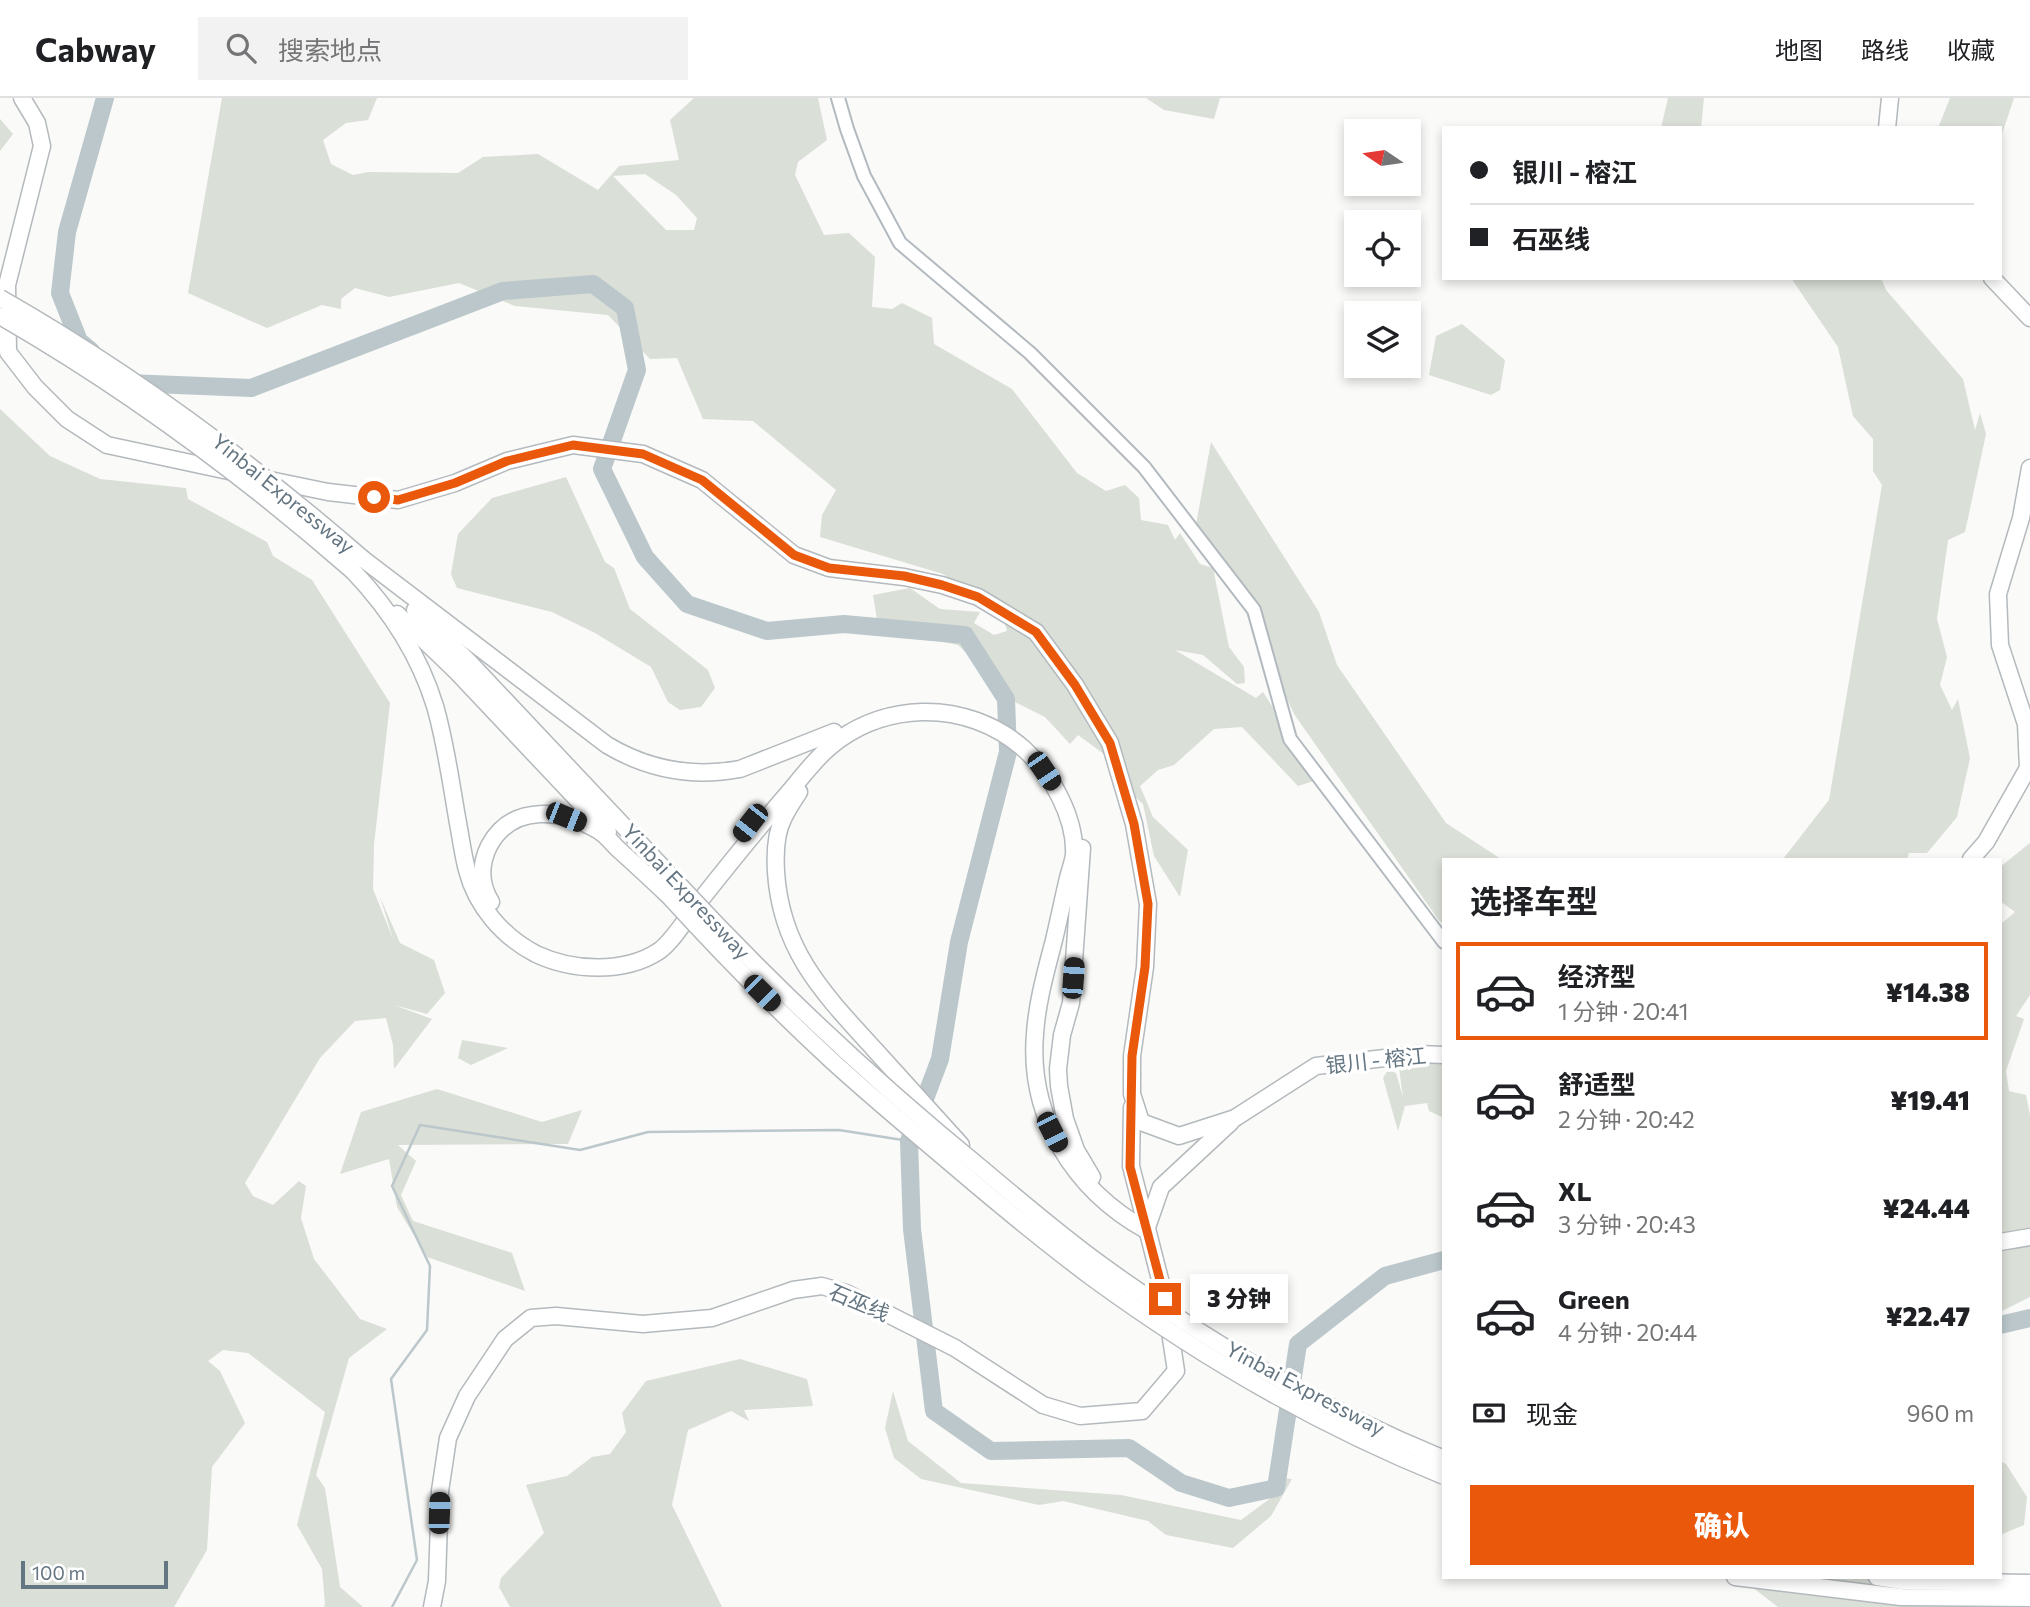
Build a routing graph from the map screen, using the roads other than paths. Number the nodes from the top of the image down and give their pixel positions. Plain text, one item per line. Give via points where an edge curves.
1 (22, 98) edge
2 (838, 98) edge
3 (1890, 98) edge
4 (1887, 126) edge
5 (1994, 280) edge
6 (0, 298) edge
7 (0, 316) edge
8 (2030, 318) edge
9 (2030, 468) edge
10 (358, 565) junction
11 (959, 711) junction
12 (834, 732) junction
13 (1027, 746) junction
14 (819, 756) junction
15 (1972, 858) edge
16 (676, 892) junction
17 (1442, 939) edge
18 (1442, 1055) edge
19 (1132, 1094) junction
20 (1235, 1118) junction
21 (984, 1171) junction
22 (1146, 1230) junction
23 (2030, 1237) edge
24 (2002, 1242) edge
25 (1442, 1458) edge
26 (1442, 1475) edge
27 (1753, 1579) edge
28 (1890, 1579) edge
29 (2030, 1583) edge
30 (2030, 1598) edge
31 (432, 1607) edge

1 - 19 highway, 银川 - 榕江 via 37,122 42,146 7,285 8,352 67,419 107,445 328,492 398,500 507,461 573,445 643,454 702,480 794,555 829,568 942,585 978,597 1036,632 1110,743 1134,824 1148,904
2 - 17 street via 864,176 900,243 1030,353 1144,467 1254,610 1290,739
3 - 4 highway
5 - 8 highway
6 - 10 highway, Yinbai Expressway, bridge via 170,406 288,495
7 - 10 highway, Yinbai Expressway, bridge via 116,387
9 - 15 highway via 2021,518 1998,594 2000,645 2026,724 2028,768 1986,842
10 - 12 highway via 607,746 636,761 681,772 740,769
10 - 14 highway via 412,652 428,688 440,725 467,871 477,896 501,928 546,958 598,967 625,964 662,950
10 - 16 highway, Yinbai Expressway via 457,672
11 - 12 highway via 928,703 899,705 872,712
11 - 13 highway via 997,720
11 - 14 highway via 887,717 851,732
12 - 16 highway via 750,823 656,943 635,952 586,958 537,944 516,930 491,902 485,892 483,866 491,842 502,828 524,816 550,813 599,831
13 - 22 highway via 1051,766 1064,786 1074,808 1083,855 1071,1003 1058,1069 1061,1103 1083,1164 1121,1212
13 - 22 highway via 1060,797 1074,855 1035,1032 1040,1100 1069,1162 1091,1189
14 - 21 highway, bridge via 782,821 776,844 777,879 788,929 824,994
16 - 21 highway, Yinbai Expressway, bridge via 887,1090
16 - 26 highway, Yinbai Expressway, bridge via 764,996 877,1101 1090,1276 1256,1384
18 - 20 highway, 银川 - 榕江 via 1316,1066
19 - 20 highway, 银川 - 榕江 via 1141,1122 1179,1136
19 - 22 highway via 1130,1167
20 - 22 highway via 1161,1187
21 - 25 highway, Yinbai Expressway, bridge via 1099,1263 1200,1332 1306,1394
22 - 31 highway, 石巫线 via 1165,1299 1176,1371 1142,1410 1080,1416 1043,1405 956,1348 846,1293 822,1286 793,1290 712,1318 643,1324 531,1318 505,1339 467,1396 448,1438
23 - 24 highway
27 - 30 highway via 1901,1597
28 - 29 highway

